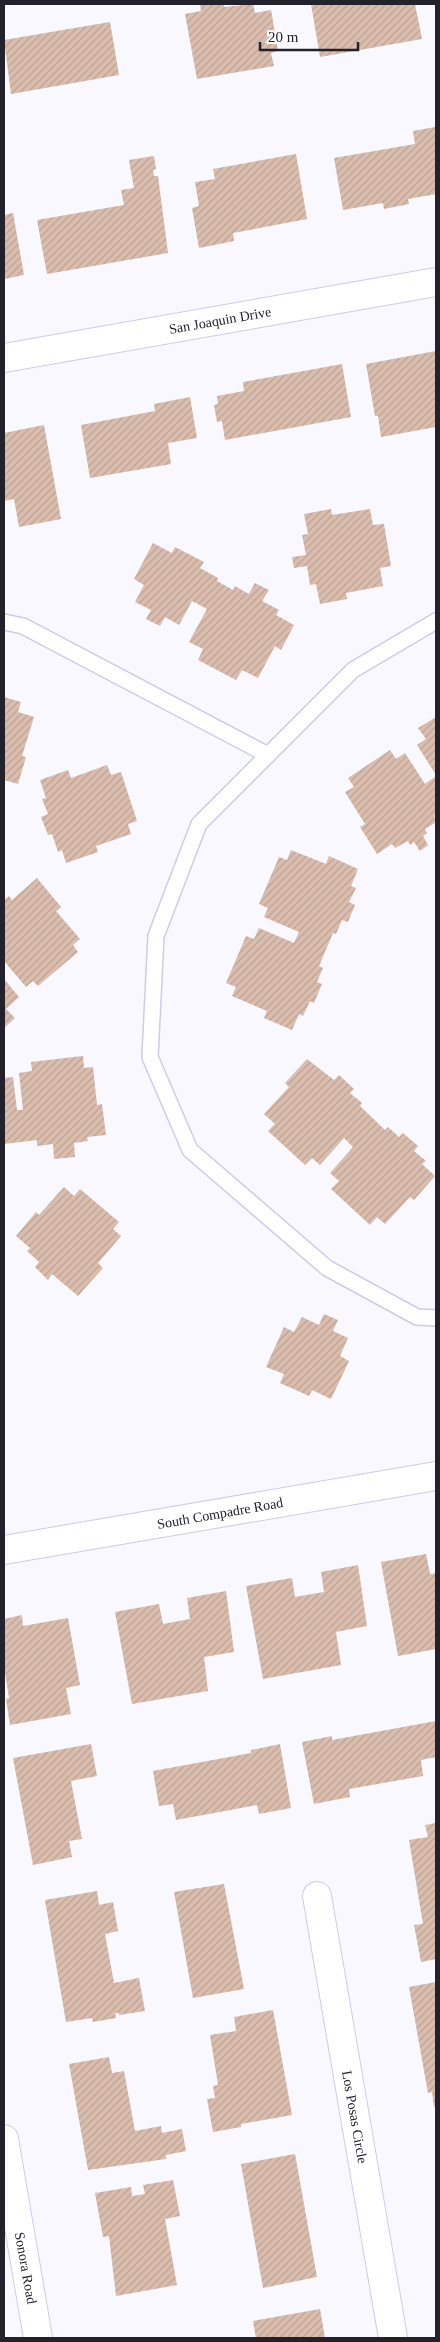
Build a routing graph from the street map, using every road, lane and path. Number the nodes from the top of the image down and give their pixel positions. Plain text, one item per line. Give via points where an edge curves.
1 (436, 282) edge
2 (4, 358) edge
3 (436, 621) edge
4 (4, 622) edge
5 (268, 756) junction
6 (436, 1318) edge
7 (436, 1476) edge
8 (4, 1550) edge
9 (316, 1896) dead end
10 (4, 2139) edge
11 (38, 2338) edge
12 (393, 2338) edge

1 - 2 street, San Joaquin Drive
3 - 5 lane via 353,670
4 - 5 lane via 23,626
5 - 6 lane via 199,824 156,936 150,1056 190,1150 327,1268 417,1317
7 - 8 street, South Compadre Road
9 - 12 street, Los Posas Circle
10 - 11 street, Sonora Road

